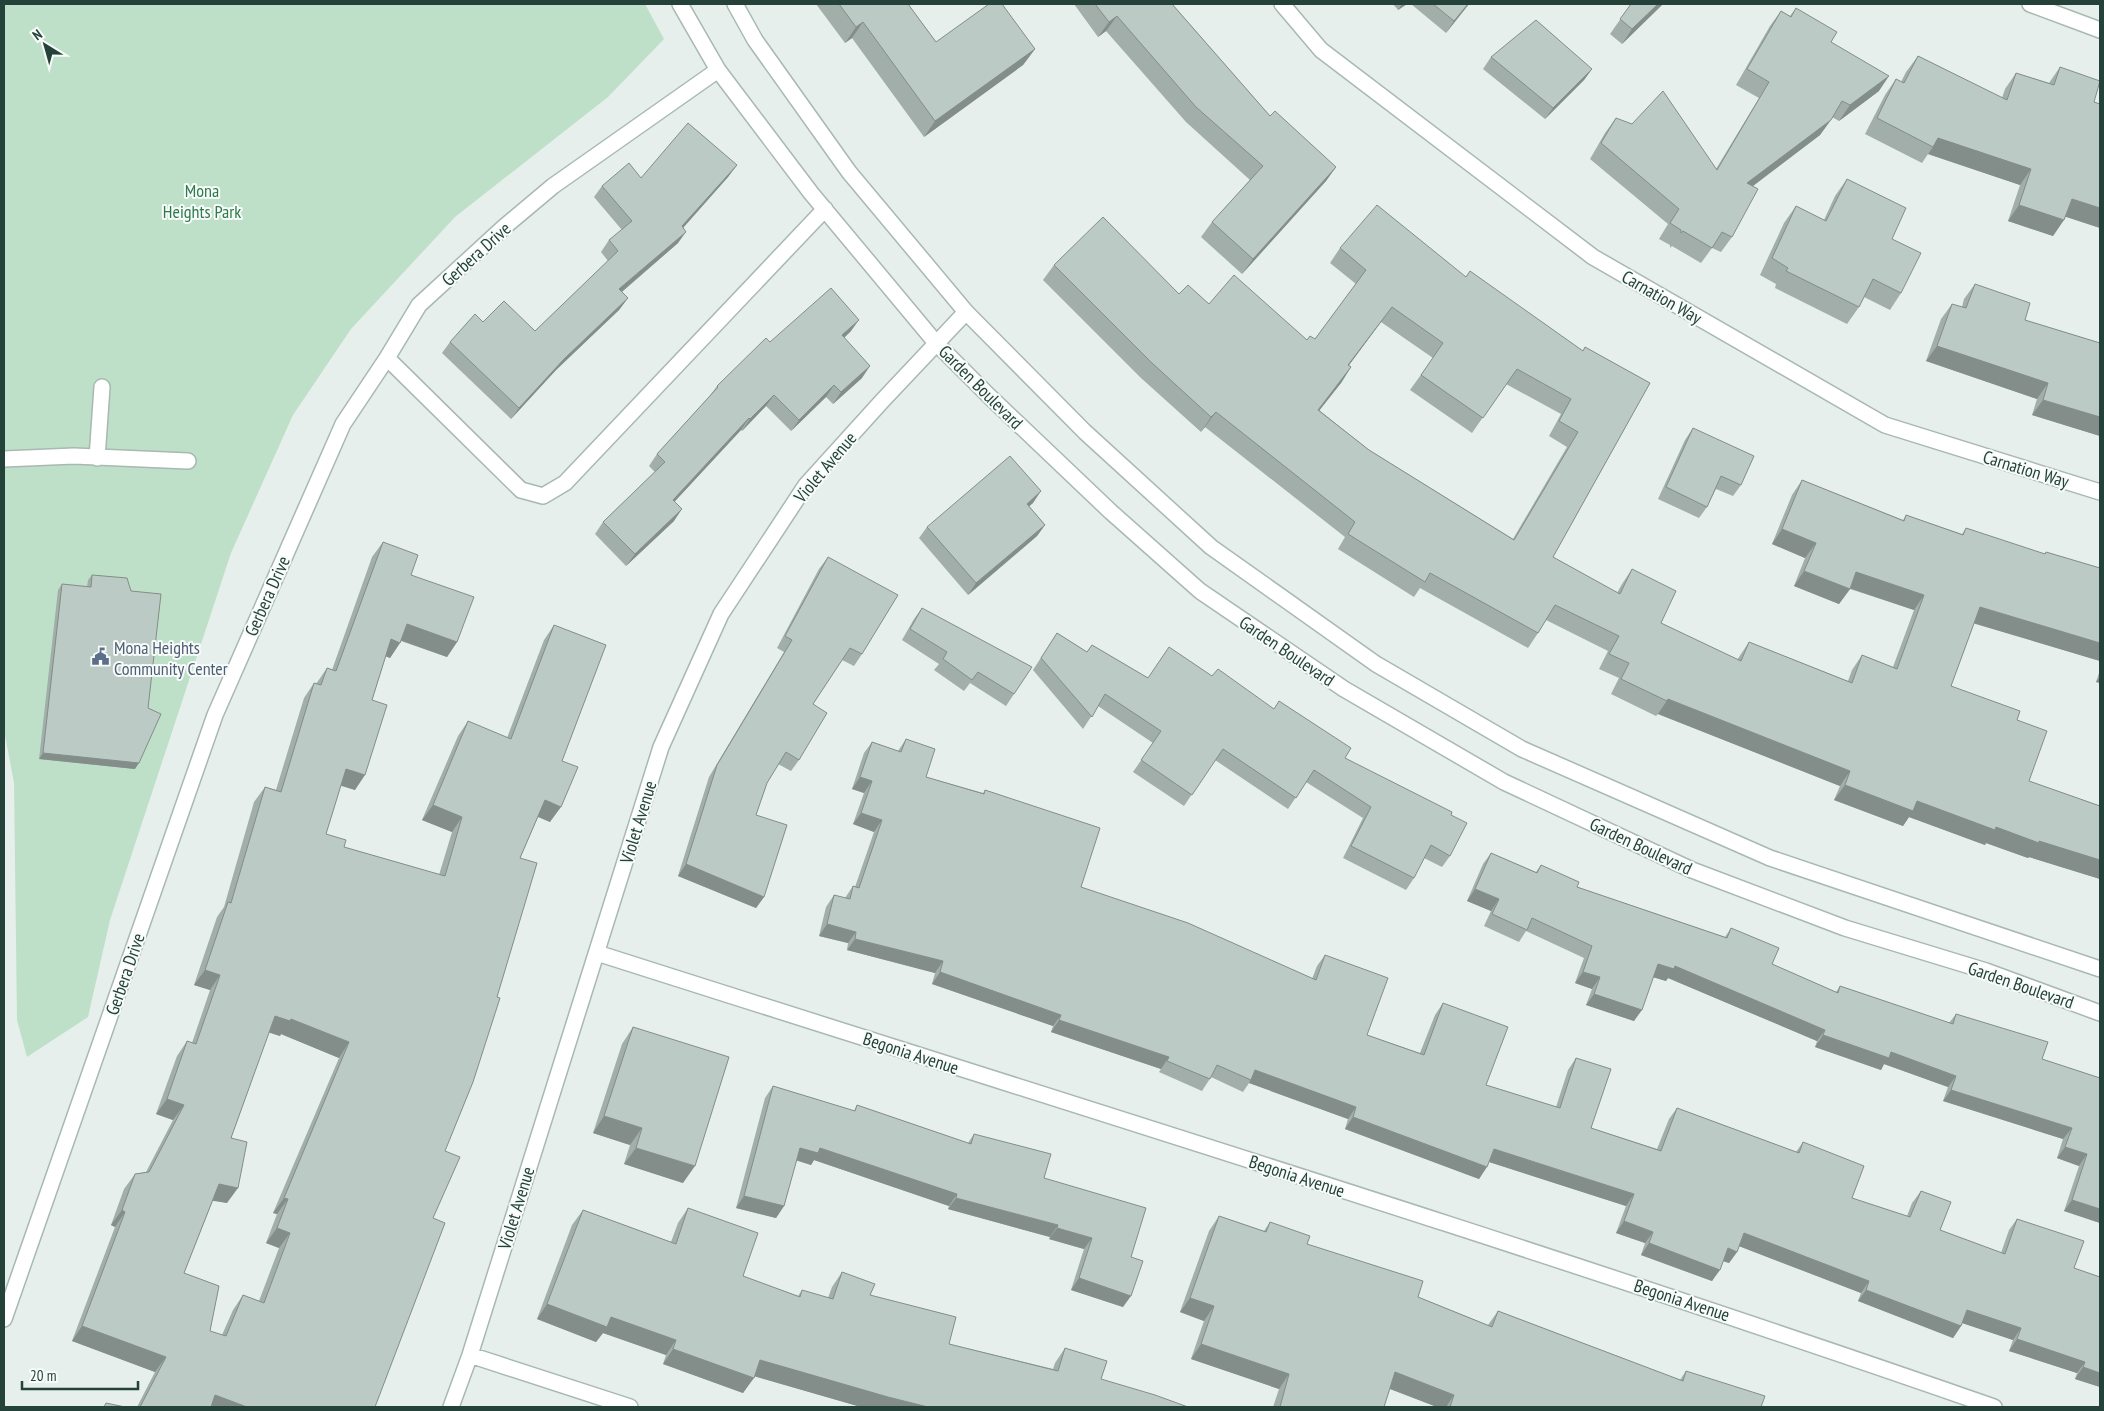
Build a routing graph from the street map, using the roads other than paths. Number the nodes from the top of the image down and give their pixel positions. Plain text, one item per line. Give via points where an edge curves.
1 (680, 4) edge
2 (735, 4) edge
3 (1282, 4) edge
4 (2030, 4) edge
5 (2100, 30) edge
6 (718, 70) junction
7 (825, 209) junction
8 (966, 312) junction
9 (936, 343) junction
10 (387, 358) junction
11 (102, 387) dead end
12 (97, 458) junction
13 (4, 459) edge
14 (188, 461) dead end
15 (2100, 492) edge
16 (597, 953) junction
17 (2100, 969) edge
18 (2100, 1013) edge
19 (4, 1319) edge
20 (470, 1355) junction
21 (451, 1407) edge
22 (630, 1407) edge
23 (1994, 1407) edge

1 - 6 street, Garden Boulevard
2 - 8 street via 755,40 849,172
3 - 15 street, Carnation Way via 1321,50 1593,257 1884,425
4 - 5 street
6 - 7 street, Garden Boulevard
6 - 10 street, Gerbera Drive via 553,186 503,228 419,305
7 - 9 street, Garden Boulevard
7 - 10 street via 564,482 543,496 521,490
8 - 9 street, Violet Avenue
8 - 17 street via 1085,432 1211,547 1376,664 1522,749 1770,858
9 - 16 street, Violet Avenue via 806,485 721,614 661,746
9 - 18 street, Garden Boulevard via 1111,512 1200,591 1344,689 1496,777 1692,870 1845,928 1986,971
10 - 19 street, Gerbera Drive via 343,424 215,715
11 - 12 street
12 - 13 street
12 - 14 street
16 - 20 street, Violet Avenue
16 - 23 street, Begonia Avenue via 1558,1260
20 - 21 street, Violet Avenue
20 - 22 street

